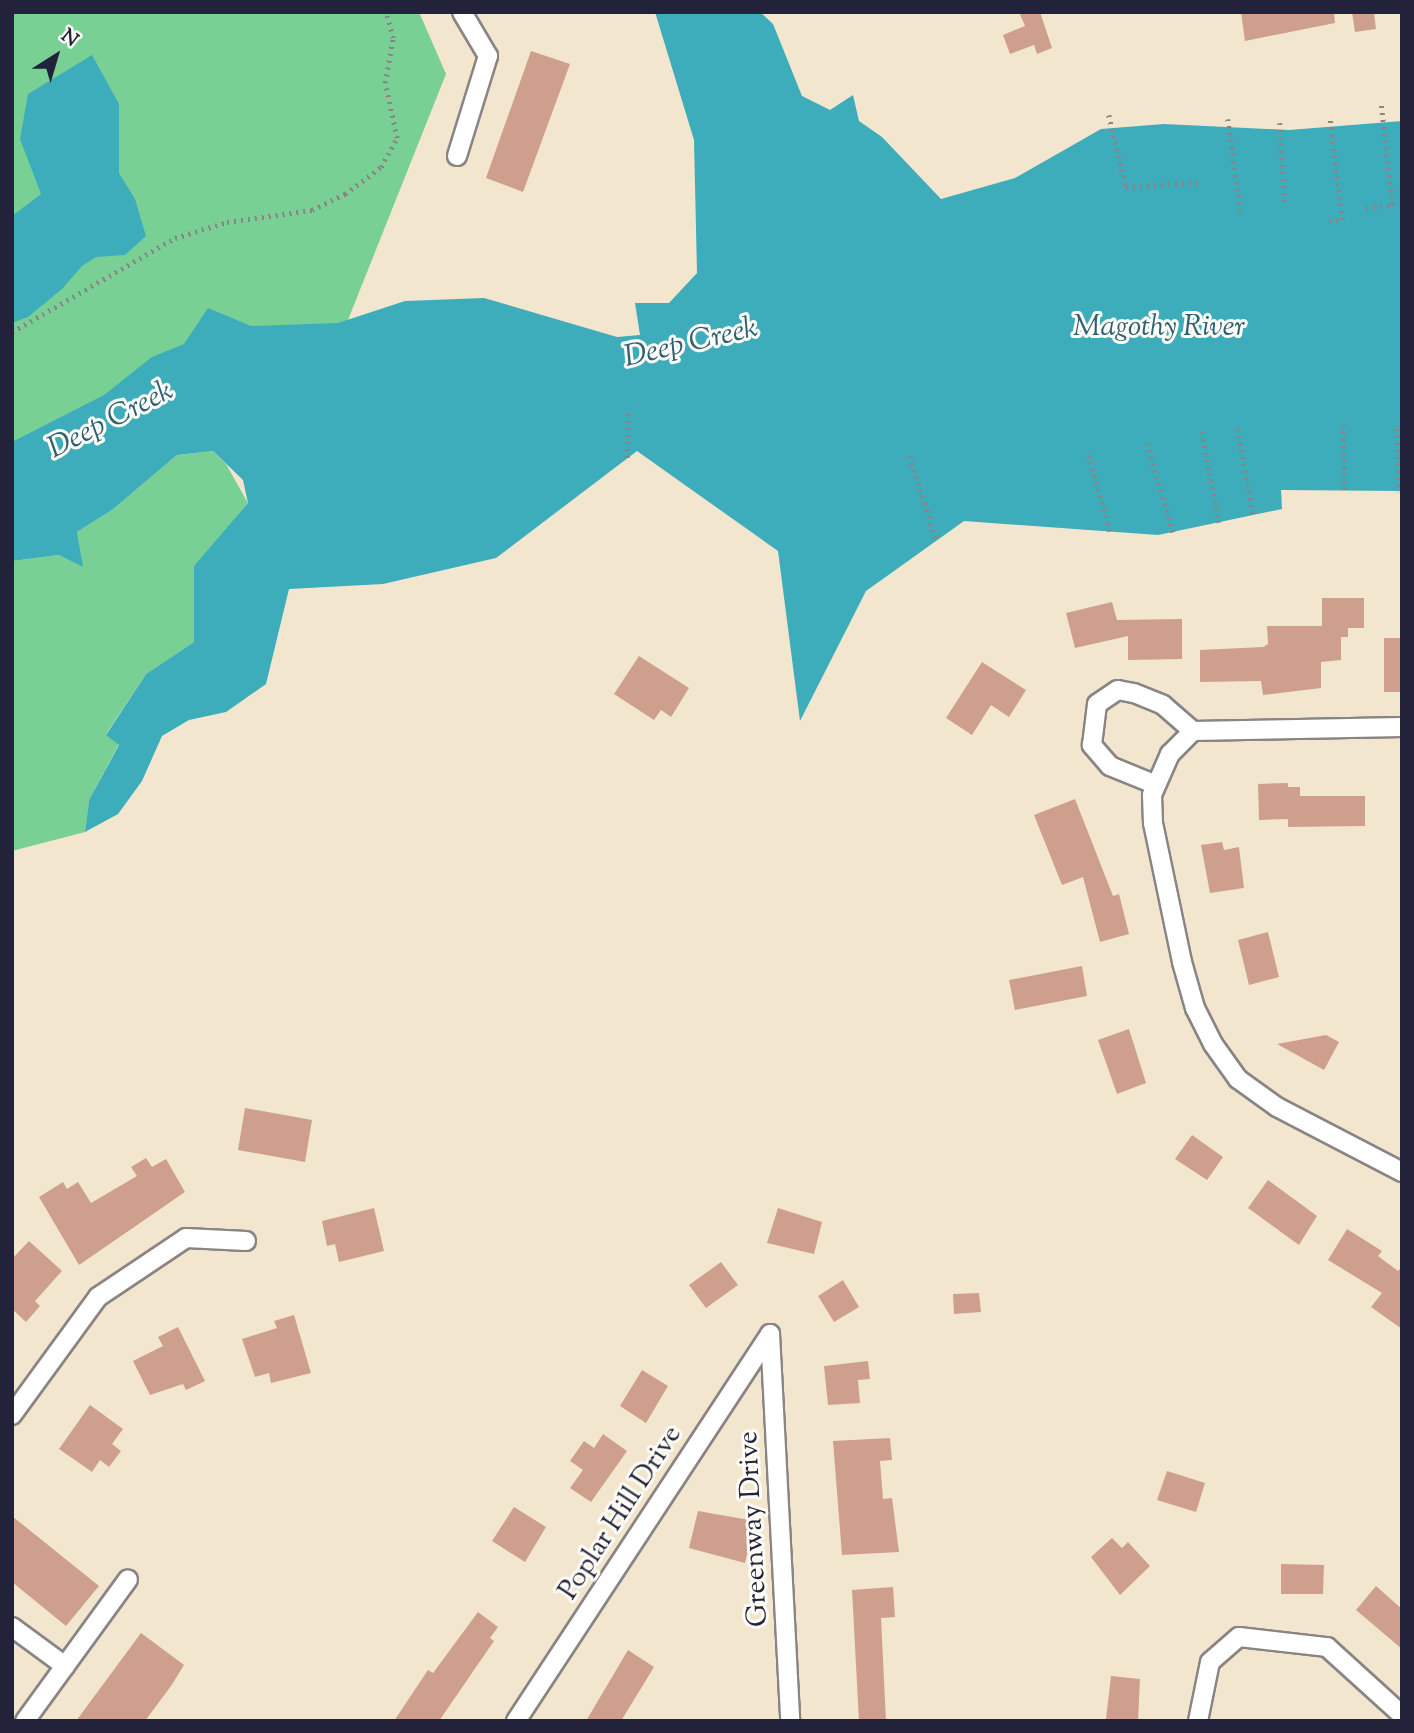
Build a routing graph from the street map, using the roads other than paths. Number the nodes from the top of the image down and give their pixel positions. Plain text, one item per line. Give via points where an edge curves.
1 (462, 12) edge
2 (457, 156) dead end
3 (1402, 727) edge
4 (1193, 731) junction
5 (1154, 784) junction
6 (1402, 1172) edge
7 (246, 1241) dead end
8 (770, 1334) joint
9 (12, 1415) edge
10 (128, 1579) dead end
11 (12, 1627) edge
12 (65, 1667) junction
13 (1402, 1715) edge
14 (24, 1721) edge
15 (516, 1721) edge
16 (790, 1721) edge
17 (1198, 1721) edge

1 - 2 street via 488,56
3 - 4 street
4 - 5 street via 1170,754
4 - 5 street via 1163,705 1134,693 1118,690 1097,704 1092,745 1110,766
5 - 6 street via 1153,823 1182,962 1195,1008 1213,1044 1238,1079 1277,1107
7 - 9 street via 186,1238 98,1297
8 - 15 street, Poplar Hill Drive
8 - 16 street, Greenway Drive
10 - 12 street
11 - 12 street
12 - 14 street
13 - 17 street via 1328,1647 1239,1637 1210,1662

